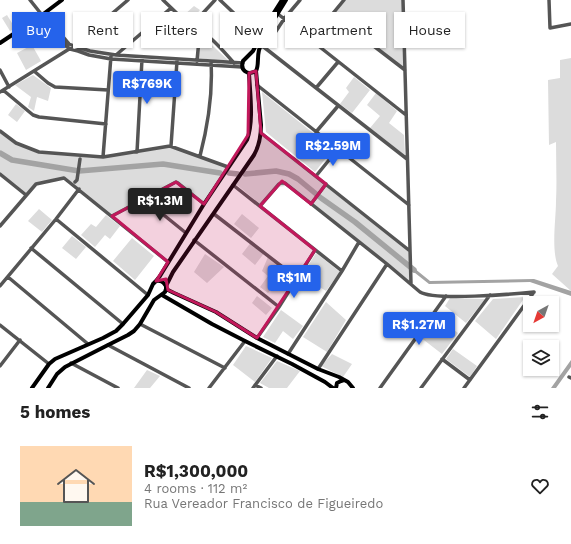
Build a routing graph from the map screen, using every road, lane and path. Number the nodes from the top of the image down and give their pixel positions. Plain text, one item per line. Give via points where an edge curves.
1 (30, 0) edge
2 (62, 0) edge
3 (128, 0) edge
4 (163, 0) edge
5 (215, 0) edge
6 (220, 0) edge
7 (282, 0) edge
8 (300, 0) edge
9 (344, 0) edge
10 (403, 0) edge
11 (549, 0) edge
12 (171, 8) junction
13 (40, 12) edge
14 (46, 12) edge
15 (114, 12) edge
16 (175, 12) edge
17 (204, 12) edge
18 (233, 12) edge
19 (274, 12) edge
20 (334, 12) edge
21 (278, 14) joint
22 (284, 19) junction
23 (571, 24) edge
24 (277, 28) edge
25 (12, 35) edge
26 (212, 40) edge
27 (0, 43) edge
28 (65, 45) edge
29 (73, 47) edge
30 (80, 48) edge
31 (198, 48) edge
32 (255, 48) edge
33 (262, 48) edge
34 (264, 48) edge
35 (321, 48) edge
36 (376, 48) edge
37 (70, 49) junction
38 (116, 55) junction
39 (111, 57) junction
40 (142, 58) junction
41 (248, 58) junction
42 (177, 61) junction
43 (197, 62) junction
44 (338, 62) junction
45 (212, 63) junction
46 (234, 63) junction
47 (257, 63) junction
48 (242, 65) junction
49 (0, 70) edge
50 (405, 70) junction
51 (34, 71) junction
52 (256, 71) junction
53 (249, 74) junction
54 (257, 85) junction
55 (9, 87) junction
56 (316, 88) junction
57 (108, 90) junction
58 (2, 91) edge
59 (338, 106) junction
60 (406, 115) junction
61 (106, 124) junction
62 (0, 131) edge
63 (261, 132) junction
64 (316, 132) junction
65 (171, 146) junction
66 (338, 149) junction
67 (137, 152) junction
68 (200, 156) junction
69 (103, 157) junction
70 (407, 159) junction
71 (80, 160) dead end
72 (228, 167) junction
73 (0, 174) edge
74 (316, 176) junction
75 (76, 182) dead end
76 (326, 184) junction
77 (233, 185) junction
78 (79, 189) junction
79 (26, 195) junction
80 (144, 198) junction
81 (204, 204) junction
82 (311, 204) junction
83 (409, 205) junction
84 (260, 206) junction
85 (214, 214) junction
86 (112, 216) junction
87 (56, 219) junction
88 (0, 226) edge
89 (186, 233) junction
90 (194, 240) junction
91 (360, 242) junction
92 (31, 248) junction
93 (315, 250) junction
94 (410, 251) junction
95 (168, 262) junction
96 (387, 264) junction
97 (342, 271) junction
98 (8, 277) junction
99 (298, 279) junction
100 (156, 282) junction
101 (411, 284) junction
102 (0, 286) edge
103 (166, 287) junction
104 (151, 289) junction
105 (148, 295) junction
106 (160, 295) junction
107 (490, 295) junction
108 (446, 296) junction
109 (279, 307) junction
110 (124, 324) junction
111 (140, 324) junction
112 (0, 325) edge
113 (257, 338) junction
114 (20, 340) junction
115 (245, 341) junction
116 (88, 344) junction
117 (108, 346) junction
118 (288, 354) junction
119 (277, 356) junction
120 (442, 359) junction
121 (71, 363) junction
122 (49, 364) junction
123 (0, 366) edge
124 (225, 368) junction
125 (318, 369) junction
126 (344, 380) junction
127 (470, 380) junction
128 (254, 387) edge
129 (32, 388) edge
130 (48, 388) edge
131 (118, 388) edge
132 (189, 388) edge
133 (209, 388) edge
134 (261, 388) edge
135 (334, 388) edge
136 (353, 388) edge
137 (380, 388) edge
138 (421, 388) edge
139 (464, 388) edge

1 - 13 street
2 - 14 main road
3 - 15 street
4 - 12 street
5 - 17 street
6 - 18 street
7 - 19 main road
7 - 21 main road
8 - 22 street
9 - 20 street
10 - 50 street
11 - 23 street via 550,28
12 - 16 street
12 - 38 street
21 - 22 street
22 - 24 street
25 - 27 main road
26 - 46 street
28 - 37 street
29 - 37 street
30 - 39 street
31 - 43 street
32 - 41 main road
33 - 47 main road
34 - 56 street
35 - 44 street
36 - 50 street
37 - 39 street via 89,55
37 - 51 street
38 - 39 street
38 - 40 street
39 - 40 street
39 - 57 street
40 - 42 street
40 - 67 street
41 - 47 main road via 253,58
41 - 48 main road
42 - 43 street
42 - 65 street
43 - 45 street
44 - 56 street
44 - 60 street
45 - 46 street
45 - 48 street
45 - 68 street via 210,103
46 - 48 street
47 - 52 main road
48 - 53 main road
49 - 55 street
50 - 60 street
51 - 55 street
51 - 57 street via 55,87
52 - 53 main road
52 - 54 main road
53 - 72 main road via 250,130
54 - 63 main road
54 - 64 street
55 - 58 street
56 - 59 street
57 - 61 street
58 - 61 street via 39,117
59 - 64 street
59 - 70 street
60 - 70 street
61 - 69 street
62 - 69 street via 16,143 37,151
63 - 74 street
63 - 77 main road via 256,152
64 - 66 street
65 - 67 street
65 - 68 street
66 - 74 street
66 - 83 street
67 - 69 street
68 - 72 street
70 - 83 street
71 - 75 street
72 - 81 main road
73 - 79 street
74 - 76 street
76 - 82 street
76 - 94 street
77 - 84 street
77 - 85 main road
78 - 79 street via 63,178 37,183
78 - 86 street
78 - 87 street
79 - 88 street
80 - 81 street via 178,183
80 - 86 street
80 - 89 street
81 - 89 main road
82 - 84 street via 281,183
82 - 91 street
83 - 94 street
84 - 93 street
85 - 90 main road
85 - 99 street
86 - 95 street
87 - 92 street
87 - 105 street
89 - 95 main road
90 - 103 main road via 172,272
90 - 109 street
91 - 96 street
91 - 97 street
92 - 98 street
92 - 110 street
93 - 97 street
93 - 99 street
94 - 101 street
95 - 100 main road
96 - 101 street
96 - 125 street
97 - 118 street
98 - 102 street
98 - 116 street
99 - 109 street
100 - 103 main road via 162,282
100 - 104 main road
101 - 108 street via 425,294
103 - 106 main road via 165,292
103 - 113 main road via 174,294 216,312
104 - 105 main road
104 - 106 main road via 154,294
105 - 110 main road
106 - 111 main road via 152,303
106 - 115 main road
107 - 108 street
107 - 120 street
107 - 127 street via 534,292
108 - 137 street
109 - 113 street
110 - 116 main road
111 - 117 main road via 128,335
111 - 124 street
112 - 114 street
113 - 118 main road
114 - 122 street
114 - 123 street
115 - 119 main road
115 - 124 street
116 - 122 main road
117 - 121 main road
117 - 132 street
118 - 125 main road
119 - 128 street
119 - 135 main road
120 - 127 street
120 - 138 street
121 - 130 main road via 57,374
121 - 131 street
122 - 129 main road
124 - 133 street
125 - 126 main road
126 - 135 main road via 337,383
126 - 136 main road
127 - 139 street
128 - 134 street

